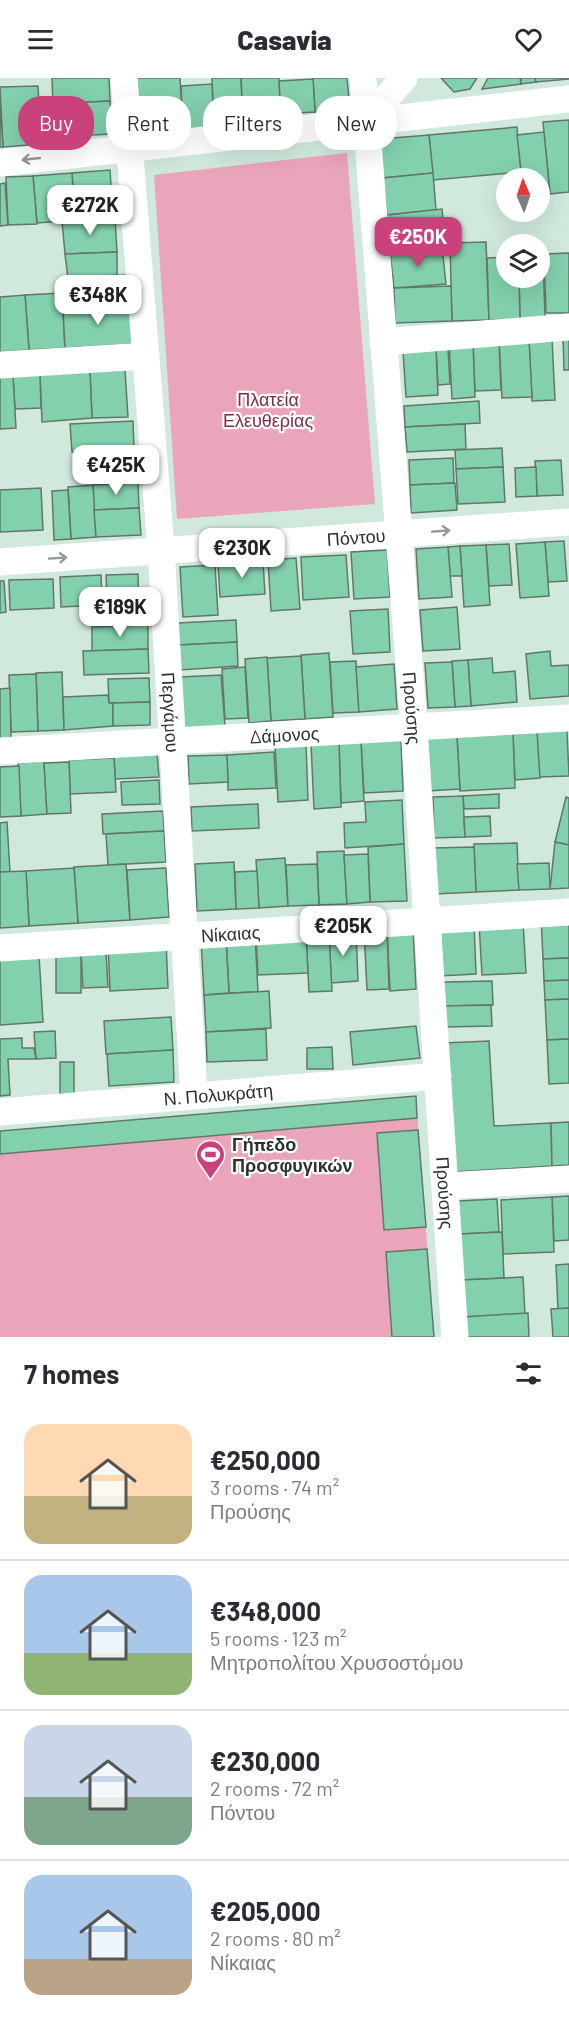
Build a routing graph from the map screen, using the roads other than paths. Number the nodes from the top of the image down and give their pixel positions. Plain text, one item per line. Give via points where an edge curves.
1 (124, 78) edge
2 (363, 78) edge
3 (404, 78) edge
4 (125, 96) edge
5 (364, 96) edge
6 (388, 96) edge
7 (569, 99) edge
8 (397, 118) edge
9 (315, 128) edge
10 (191, 141) edge
11 (112, 150) edge
12 (129, 150) edge
13 (368, 150) edge
14 (0, 163) edge
15 (569, 327) edge
16 (383, 342) junction
17 (146, 356) junction
18 (0, 365) edge
19 (569, 522) edge
20 (399, 534) junction
21 (161, 550) junction
22 (0, 562) edge
23 (569, 718) edge
24 (414, 727) junction
25 (173, 741) junction
26 (0, 751) edge
27 (569, 912) edge
28 (427, 921) junction
29 (184, 936) junction
30 (0, 948) edge
31 (438, 1076) junction
32 (194, 1096) junction
33 (0, 1112) edge
34 (569, 1179) edge
35 (445, 1186) junction
36 (455, 1337) edge

1 - 4 street, Περγάμου
2 - 5 street, Προύσης
3 - 6 street
7 - 8 street
9 - 10 street
11 -> 14 street
12 - 17 street, Περγάμου
13 - 16 street, Προύσης
15 - 16 street
16 - 20 street, Προύσης
17 - 18 street
17 - 21 street, Περγάμου
20 -> 19 street, Πόντου
20 - 21 street, Πόντου
20 - 24 street, Προύσης
22 -> 21 street, Πόντου
21 - 25 street, Περγάμου
23 - 24 street, Δάμονος
24 - 25 street, Δάμονος
24 - 28 street, Προύσης
25 - 26 street, Δάμονος
25 - 29 street, Περγάμου
27 - 28 street, Νίκαιας
28 - 29 street, Νίκαιας
28 - 31 street, Προύσης
29 - 30 street, Νίκαιας
29 - 32 street, Περγάμου
31 - 32 street, Ν. Πολυκράτη
31 - 35 street, Προύσης
32 - 33 street, Ν. Πολυκράτη
34 - 35 street
35 - 36 street, Προύσης

